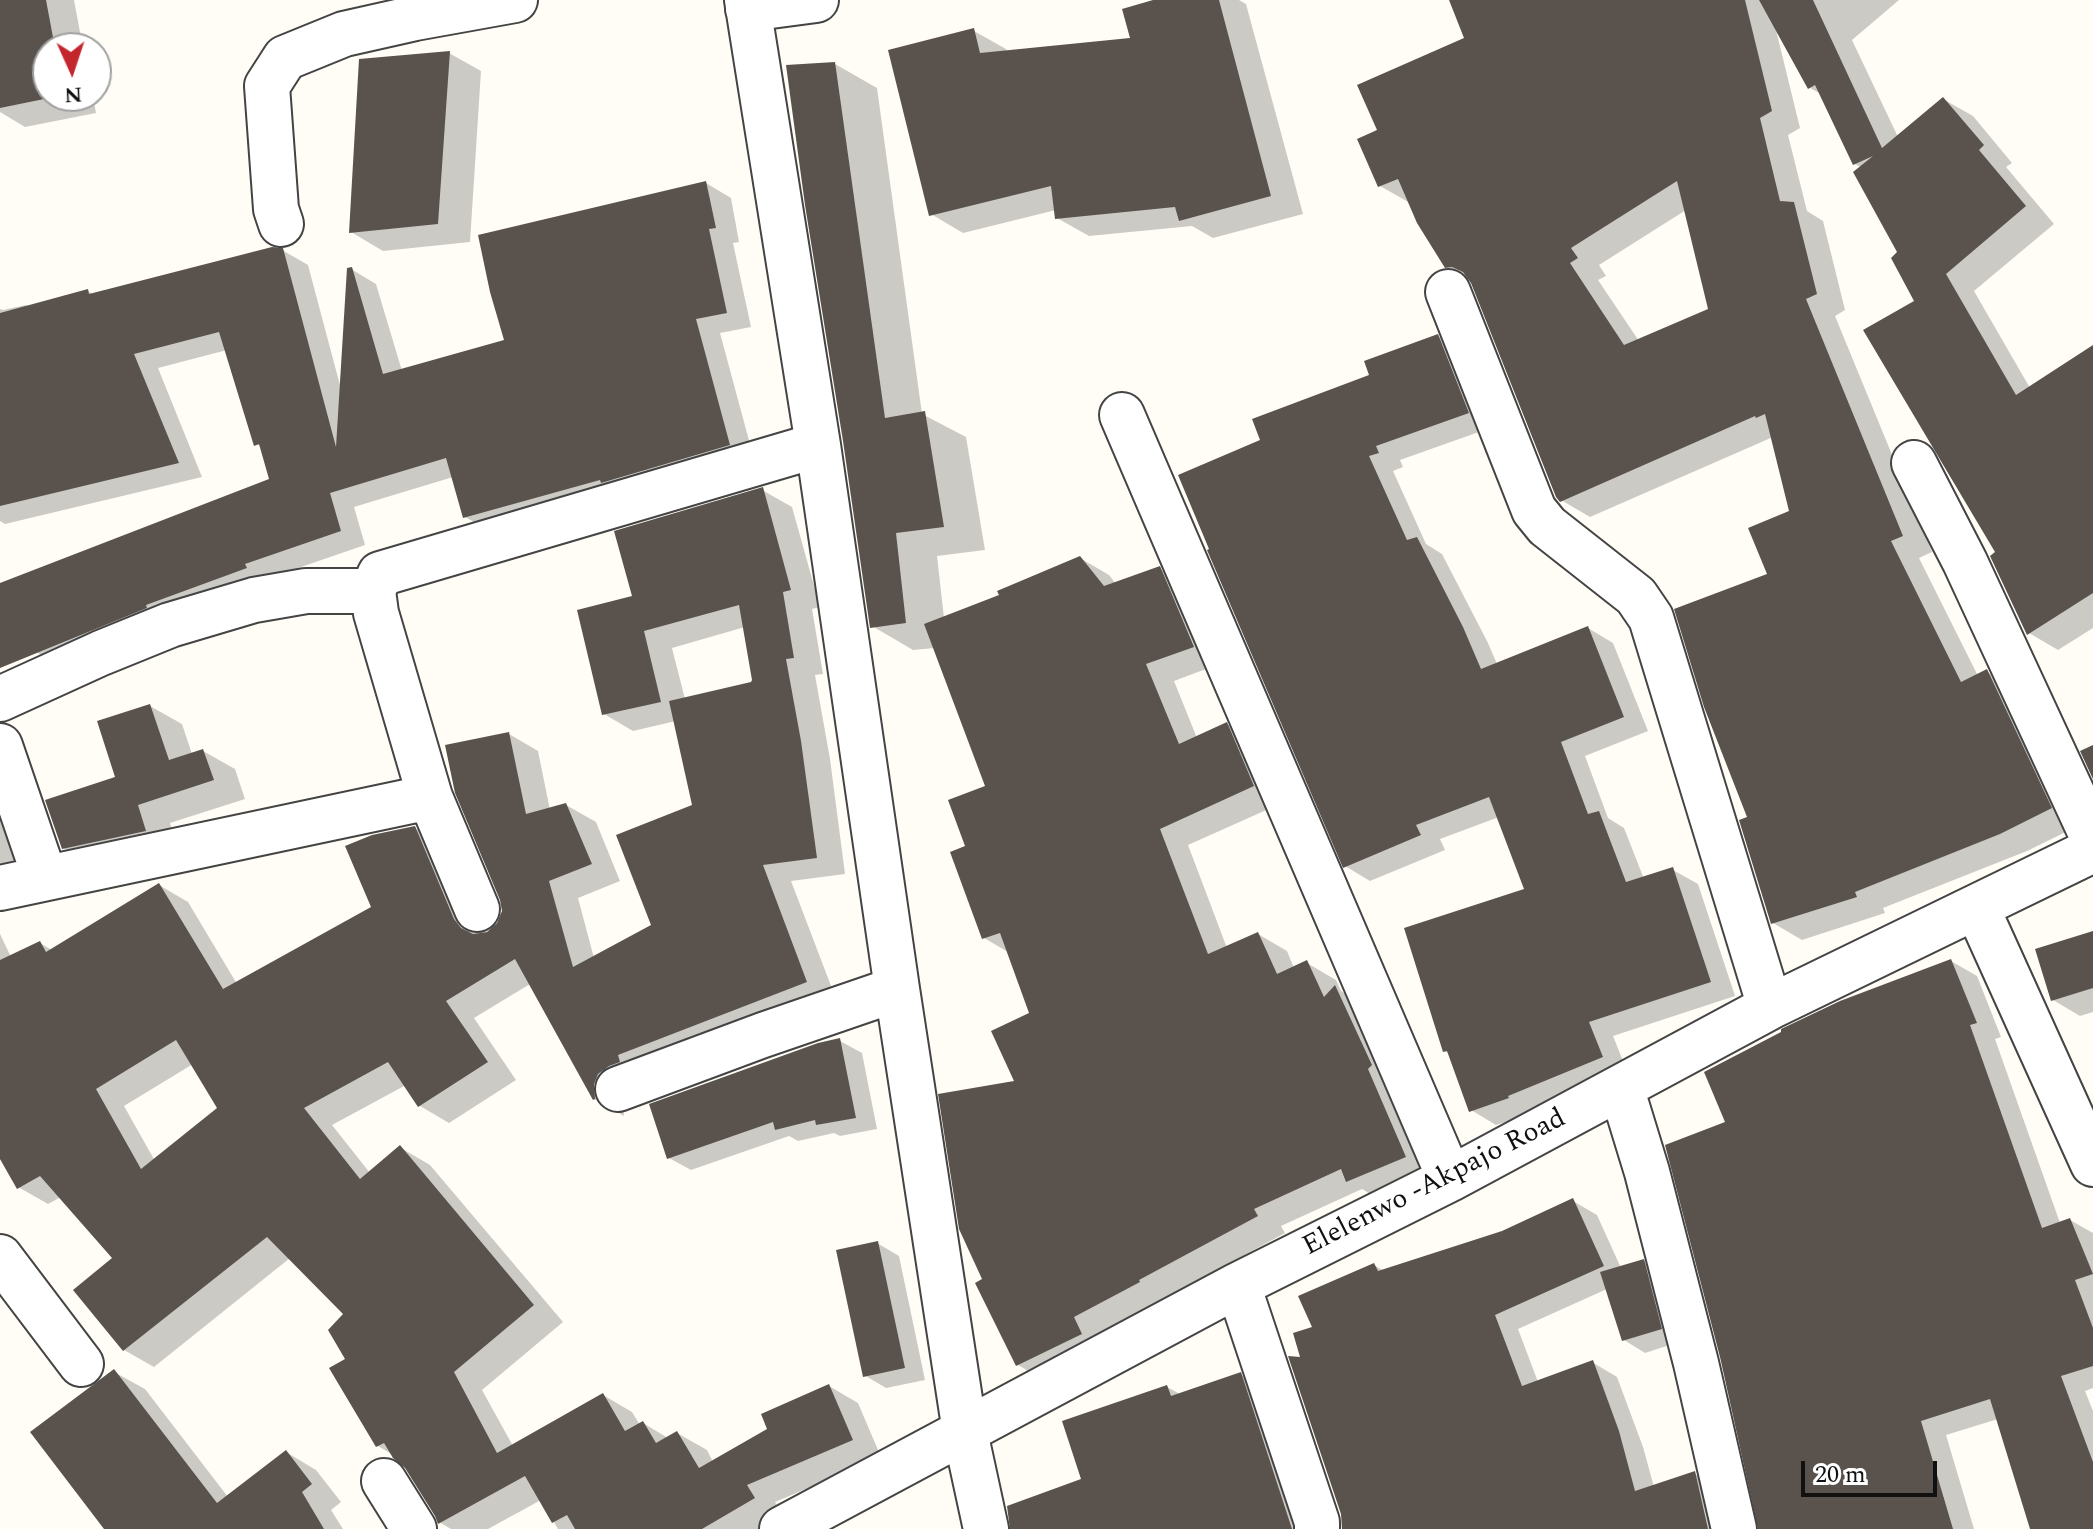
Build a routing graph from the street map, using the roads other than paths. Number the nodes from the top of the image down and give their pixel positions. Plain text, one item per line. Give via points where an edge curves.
1 (515, 0) edge
2 (816, 0) edge
3 (747, 5) edge
4 (281, 224) dead end
5 (1448, 292) dead end
6 (1122, 415) dead end
7 (818, 445) junction
8 (1914, 463) dead end
9 (373, 591) junction
10 (0, 699) edge
11 (0, 746) edge
12 (430, 797) junction
13 (2093, 838) edge
14 (2093, 850) edge
15 (45, 878) junction
16 (0, 888) edge
17 (1977, 908) junction
18 (477, 909) dead end
19 (897, 989) junction
20 (1770, 1007) junction
21 (1621, 1087) junction
22 (618, 1089) dead end
23 (2093, 1164) edge
24 (1450, 1179) junction
25 (0, 1257) edge
26 (1238, 1285) junction
27 (81, 1364) dead end
28 (965, 1432) junction
29 (384, 1481) dead end
30 (414, 1529) edge
31 (782, 1529) edge
32 (986, 1529) edge
33 (1317, 1529) edge
34 (1734, 1529) edge

1 - 4 street via 344,34 285,58 267,86
2 - 3 street
3 - 7 street
5 - 20 street via 1534,510 1636,596 1651,618
6 - 24 street
7 - 9 street via 380,574
7 - 19 street
8 - 13 street
9 - 10 street via 306,591 240,604 170,625
9 - 12 street
11 - 15 street
12 - 15 street
12 - 18 street
14 - 17 street, Elelenwo -Akpajo Road
15 - 16 street
17 - 20 street, Elelenwo -Akpajo Road
17 - 23 street
19 - 22 street
19 - 28 street
20 - 21 street, Elelenwo -Akpajo Road
21 - 24 street, Elelenwo -Akpajo Road
21 - 34 street via 1696,1363
24 - 26 street, Elelenwo -Akpajo Road
25 - 27 street
26 - 28 street, Elelenwo -Akpajo Road
26 - 33 street
28 - 31 street, Elelenwo -Akpajo Road
28 - 32 street
29 - 30 street

